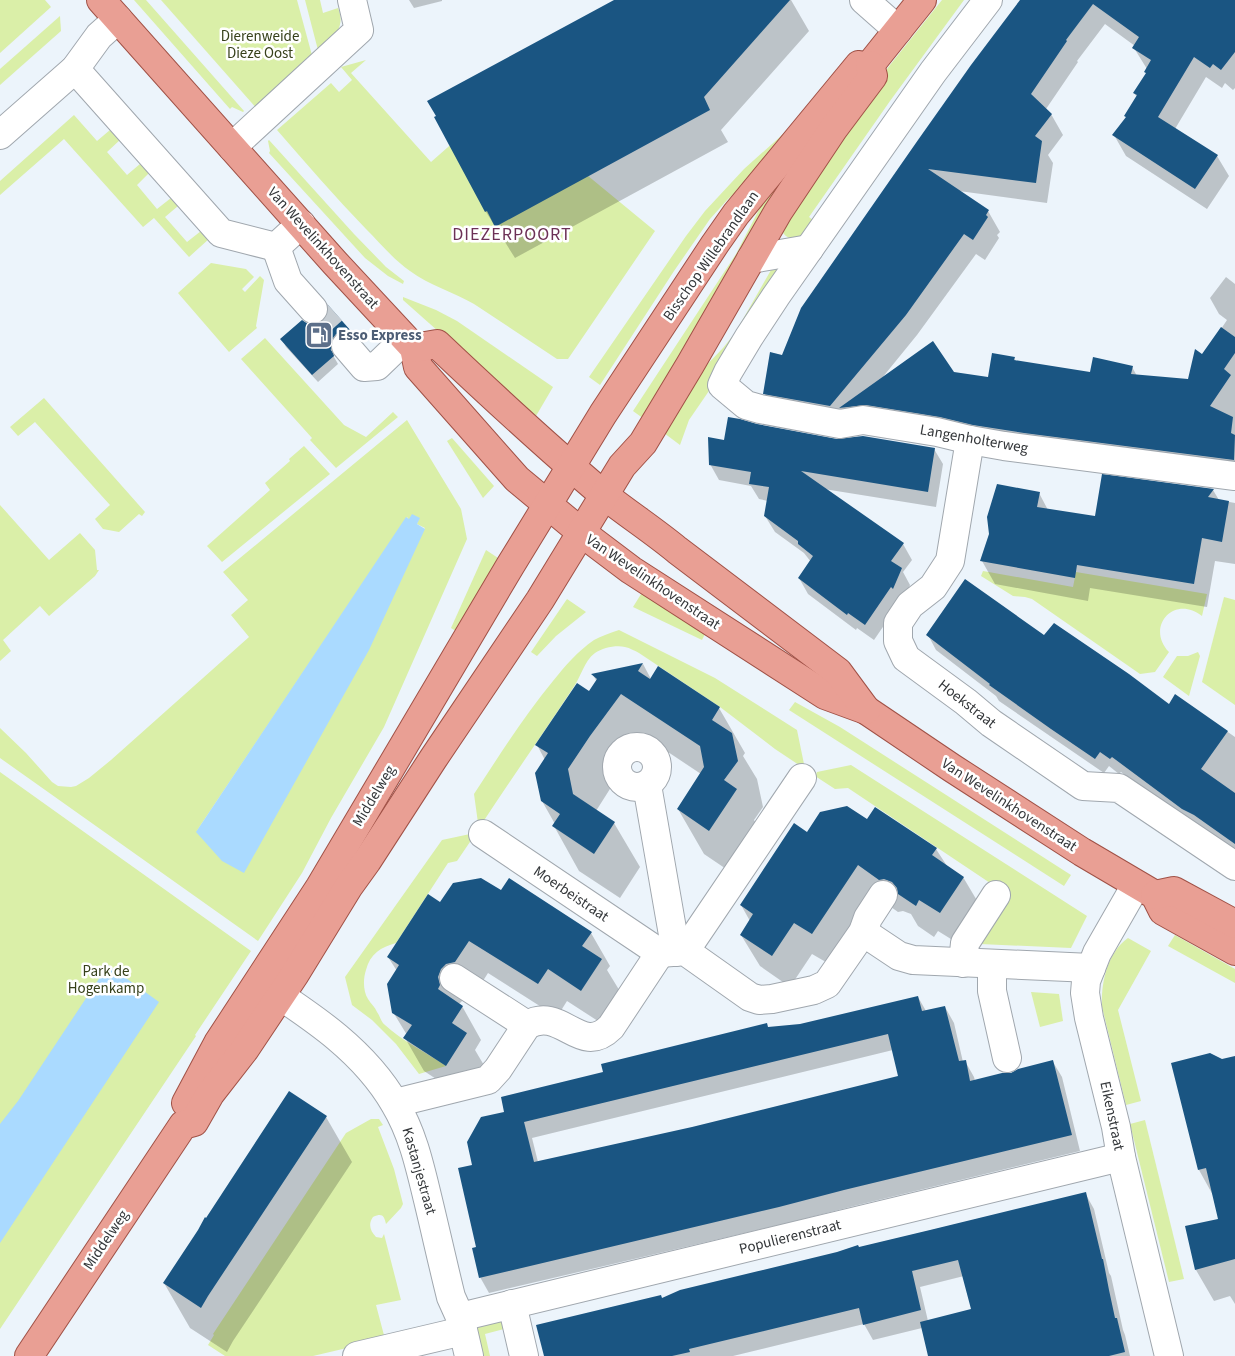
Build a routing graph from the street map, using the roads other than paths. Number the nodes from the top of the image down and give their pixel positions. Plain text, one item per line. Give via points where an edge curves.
1 (352, 0) edge
2 (864, 0) edge
3 (922, 0) edge
4 (988, 0) edge
5 (109, 10) edge
6 (898, 30) junction
7 (870, 65) junction
8 (74, 68) junction
9 (0, 135) edge
10 (232, 147) junction
11 (301, 224) junction
12 (276, 247) junction
13 (809, 249) junction
14 (751, 259) junction
15 (313, 310) tunnel mouth
16 (410, 344) junction
17 (346, 346) tunnel mouth
18 (970, 440) junction
19 (571, 466) junction
20 (1235, 476) edge
21 (605, 495) junction
22 (547, 505) junction
23 (582, 533) junction
24 (866, 710) junction
25 (802, 778) dead end
26 (647, 785) dead end
27 (483, 834) dead end
28 (1235, 866) edge
29 (1145, 890) junction
30 (883, 895) dead end
31 (996, 895) dead end
32 (1235, 924) edge
33 (863, 932) junction
34 (1235, 951) edge
35 (674, 952) junction
36 (963, 963) junction
37 (992, 964) junction
38 (1091, 968) junction
39 (454, 978) dead end
40 (258, 981) junction
41 (281, 996) junction
42 (527, 1025) junction
43 (1008, 1058) dead end
44 (395, 1103) junction
45 (183, 1125) junction
46 (1121, 1157) junction
47 (512, 1304) junction
48 (464, 1335) edge
49 (29, 1356) edge
50 (357, 1356) edge
51 (524, 1356) edge
52 (1169, 1356) edge

1 - 10 street via 359,30
2 - 6 street
3 - 6 main road, Bisschop Willebrandlaan
4 - 13 street via 933,72
5 - 8 street via 98,36
5 - 10 main road, Van Wevelinkhovenstraat
6 - 7 main road, Bisschop Willebrandlaan
7 - 14 main road, Bisschop Willebrandlaan via 873,76 802,175
7 - 19 main road, Bisschop Willebrandlaan via 859,65 736,214
8 - 9 street
8 - 12 street via 221,233
10 - 11 main road, Van Wevelinkhovenstraat
11 - 12 street
11 - 16 main road, Van Wevelinkhovenstraat
12 - 15 street via 288,281
13 - 14 street
13 - 18 street, Langenholterweg via 749,337 722,385 746,405 760,409 840,424 863,420
14 - 21 main road, Bisschop Willebrandlaan via 655,425 622,466
16 - 17 street via 377,366 364,367
16 - 19 main road, Van Wevelinkhovenstraat via 437,344
16 - 22 main road, Van Wevelinkhovenstraat via 418,367 508,471
18 - 20 street, Langenholterweg
18 - 28 street, Hoekstraat via 950,561 933,587 910,605 898,623 898,641 906,658 991,723 1083,786 1119,788
19 - 21 main road, Van Wevelinkhovenstraat
19 - 22 main road, Middelweg
21 - 23 main road, Middelweg
21 - 24 main road, Van Wevelinkhovenstraat via 838,672
22 - 23 main road, Van Wevelinkhovenstraat
22 - 40 main road, Middelweg via 320,887
23 - 24 main road, Van Wevelinkhovenstraat via 631,570 825,695
23 - 41 main road, Middelweg via 349,886
24 - 29 main road, Van Wevelinkhovenstraat via 1058,837
25 - 35 street
26 - 35 street
27 - 35 street, Moerbeistraat
29 - 32 main road via 1174,891
29 - 34 main road, Van Wevelinkhovenstraat via 1163,911
29 - 38 street, Eikenstraat via 1097,953
30 - 33 street, Moerbeistraat
31 - 36 street via 965,943
33 - 35 street, Moerbeistraat via 827,984 772,999 750,997
33 - 36 street via 908,960
35 - 42 street via 612,1027 600,1036 585,1037 554,1021 534,1021
36 - 37 street
37 - 38 street
37 - 43 street via 992,991
38 - 46 street, Eikenstraat via 1086,981 1086,1004
39 - 42 street
40 - 41 street, Kastanjestraat
40 - 45 main road, Middelweg via 218,1043 180,1114
41 - 44 street, Kastanjestraat via 351,1049
41 - 45 main road, Middelweg via 210,1094 194,1122
42 - 44 street via 488,1080
44 - 48 street, Kastanjestraat via 416,1150 451,1297
45 - 49 main road, Middelweg
46 - 47 street, Populierenstraat
46 - 52 street, Eikenstraat
47 - 48 street, Populierenstraat
47 - 51 street
48 - 50 street

